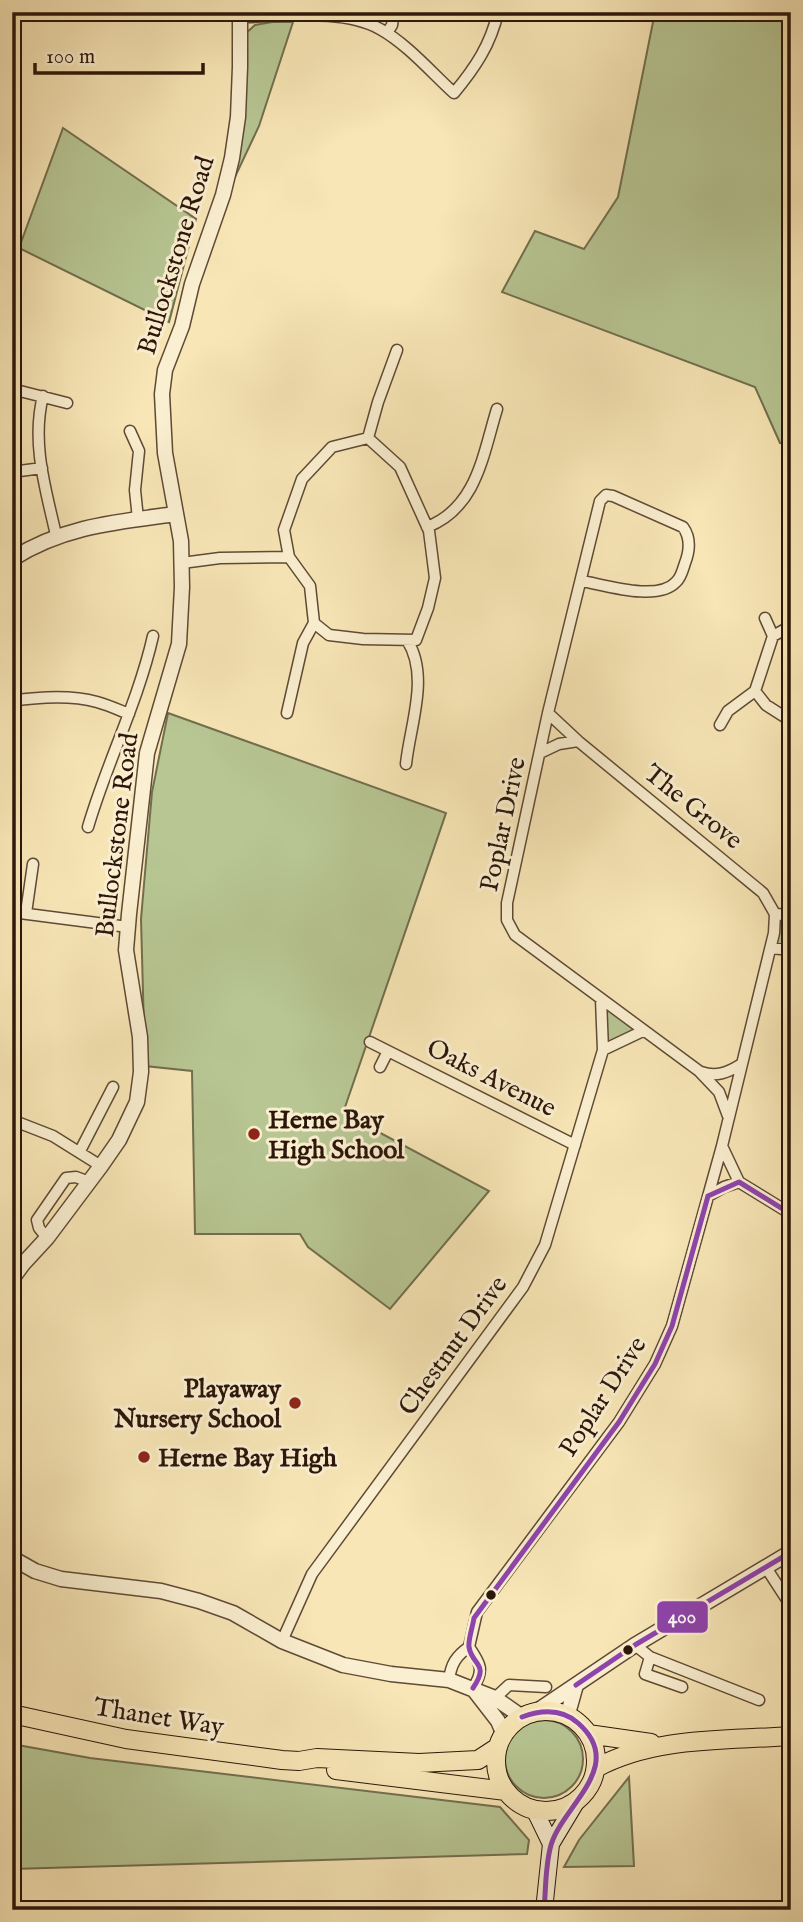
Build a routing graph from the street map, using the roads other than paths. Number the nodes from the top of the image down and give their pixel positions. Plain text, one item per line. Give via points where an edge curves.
1 (394, 12) edge
2 (498, 12) edge
3 (240, 15) edge
4 (301, 15) edge
5 (387, 33) junction
6 (397, 350) dead end
7 (12, 389) edge
8 (43, 396) junction
9 (67, 403) dead end
10 (497, 409) dead end
11 (130, 431) dead end
12 (368, 438) junction
13 (41, 468) junction
14 (12, 472) edge
15 (176, 514) junction
16 (138, 519) junction
17 (427, 527) junction
18 (56, 536) junction
19 (289, 557) junction
20 (12, 559) edge
21 (182, 563) junction
22 (582, 581) junction
23 (765, 618) dead end
24 (314, 623) junction
25 (789, 627) dead end
26 (153, 636) dead end
27 (773, 636) junction
28 (407, 640) junction
29 (755, 691) junction
30 (12, 701) edge
31 (716, 705) dead end
32 (729, 711) junction
33 (287, 713) dead end
34 (548, 713) junction
35 (129, 714) junction
36 (791, 721) edge
37 (720, 725) dead end
38 (578, 741) junction
39 (540, 753) junction
40 (406, 764) dead end
41 (88, 827) dead end
42 (33, 864) dead end
43 (12, 912) edge
44 (26, 914) junction
45 (775, 914) junction
46 (791, 915) edge
47 (128, 927) junction
48 (771, 948) junction
49 (791, 950) edge
50 (601, 999) junction
51 (643, 1031) junction
52 (370, 1042) dead end
53 (603, 1050) junction
54 (388, 1051) junction
55 (740, 1065) junction
56 (380, 1067) dead end
57 (699, 1071) junction
58 (113, 1087) dead end
59 (728, 1119) junction
60 (17, 1122) dead end
61 (575, 1145) junction
62 (722, 1146) junction
63 (80, 1151) junction
64 (101, 1166) junction
65 (89, 1182) junction
66 (739, 1182) junction
67 (708, 1196) junction
68 (791, 1214) edge
69 (47, 1238) junction
70 (18, 1260) edge
71 (12, 1279) edge
72 (791, 1552) edge
73 (15, 1560) edge
74 (765, 1566) junction
75 (791, 1606) edge
76 (282, 1641) junction
77 (635, 1644) junction
78 (469, 1647) junction
79 (650, 1657) junction
80 (449, 1680) junction
81 (576, 1685) junction
82 (546, 1687) dead end
83 (682, 1687) dead end
84 (473, 1688) junction
85 (495, 1698) junction
86 (759, 1700) dead end
87 (12, 1714) edge
88 (528, 1715) junction
89 (570, 1717) junction
90 (588, 1734) junction
91 (791, 1736) edge
92 (501, 1741) junction
93 (668, 1744) junction
94 (299, 1761) junction
95 (596, 1768) junction
96 (506, 1791) junction
97 (578, 1799) junction
98 (534, 1809) junction
99 (550, 1851) junction
100 (544, 1909) edge

1 - 5 street
2 - 5 street via 484,52 454,93
3 - 4 street
3 - 15 street, Bullockstone Road via 232,158 165,370 161,414
4 - 5 street via 354,19
6 - 12 street
7 - 8 street
8 - 9 street
8 - 13 street via 38,429
10 - 17 street via 470,493 457,509
11 - 16 street via 139,452
12 - 17 street via 400,467
12 - 19 street via 332,447 302,479 284,530
13 - 14 street
13 - 18 street
15 - 16 street
15 - 21 street, Bullockstone Road
16 - 18 street
17 - 28 street via 435,578 416,640
18 - 20 street
19 - 21 street
19 - 24 street via 310,586
21 - 47 street, Bullockstone Road via 178,644 147,753
22 - 22 street, Poplar Drive via 603,496 613,496 686,532 688,556 671,587 649,592
22 - 34 street, Poplar Drive
23 - 27 street
24 - 28 street via 329,635
24 - 33 street via 303,643
25 - 27 street
26 - 35 street
27 - 29 street
28 - 40 street via 417,665 418,686
29 - 32 street
29 - 36 street via 766,705
30 - 35 street via 70,698
31 - 32 street
32 - 37 street
34 - 38 street, The Grove
34 - 39 street, Poplar Drive
35 - 41 street
38 - 39 street
38 - 45 street, The Grove via 735,868 763,893
39 - 50 street, Poplar Drive via 507,920 515,935
42 - 44 street
43 - 44 street
44 - 47 street
45 - 46 street
45 - 48 street
47 - 64 street, Bullockstone Road via 126,950 141,1072 130,1120
48 - 49 street
48 - 55 street
50 - 51 street, Poplar Drive
50 - 53 street, Chestnut Drive
51 - 53 street
51 - 57 street, Poplar Drive
52 - 54 street, Oaks Avenue
53 - 61 street, Chestnut Drive
54 - 56 street, Oaks Avenue
54 - 61 street, Oaks Avenue
55 - 57 street via 720,1074
55 - 59 street
57 - 59 street, Poplar Drive via 719,1092
58 - 63 street
59 - 62 street, Poplar Drive
60 - 63 street
61 - 76 street, Chestnut Drive via 545,1245 523,1287 312,1574
62 - 66 street
62 - 67 street, Poplar Drive
63 - 64 street
64 - 65 street, Bullockstone Road
65 - 69 street, Bullockstone Road
65 - 69 street via 66,1178 37,1220
66 - 67 street
66 - 68 street
67 - 78 street, Poplar Drive via 672,1326 655,1364 619,1422 477,1612
69 - 70 street, Bullockstone Road
70 - 71 street, Bullockstone Road
72 - 74 street
73 - 76 street via 61,1579 161,1591 199,1601 233,1613
74 - 75 street
74 - 77 street
76 - 80 street via 343,1665
77 - 79 street
77 - 81 street
78 - 80 street, Poplar Drive via 456,1657
78 - 84 street via 480,1666 480,1678
79 - 83 street via 645,1674
79 - 86 street
80 - 84 street
81 - 88 street
81 - 89 street
82 - 85 street via 509,1685
84 - 85 street
84 - 92 street via 498,1721
85 - 88 street
87 - 94 main road, Thanet Way via 163,1745
88 - 89 main road via 558,1712
88 - 92 main road
89 - 90 main road
90 - 93 main road
90 - 95 main road
91 - 93 main road
92 - 94 main road, Thanet Way via 478,1760
92 - 96 main road via 496,1762
93 - 95 main road via 615,1757
94 - 96 main road, Thanet Way via 315,1767
95 - 97 main road
96 - 98 main road
97 - 98 main road via 557,1810
97 - 99 main road
98 - 99 main road
99 - 100 main road

